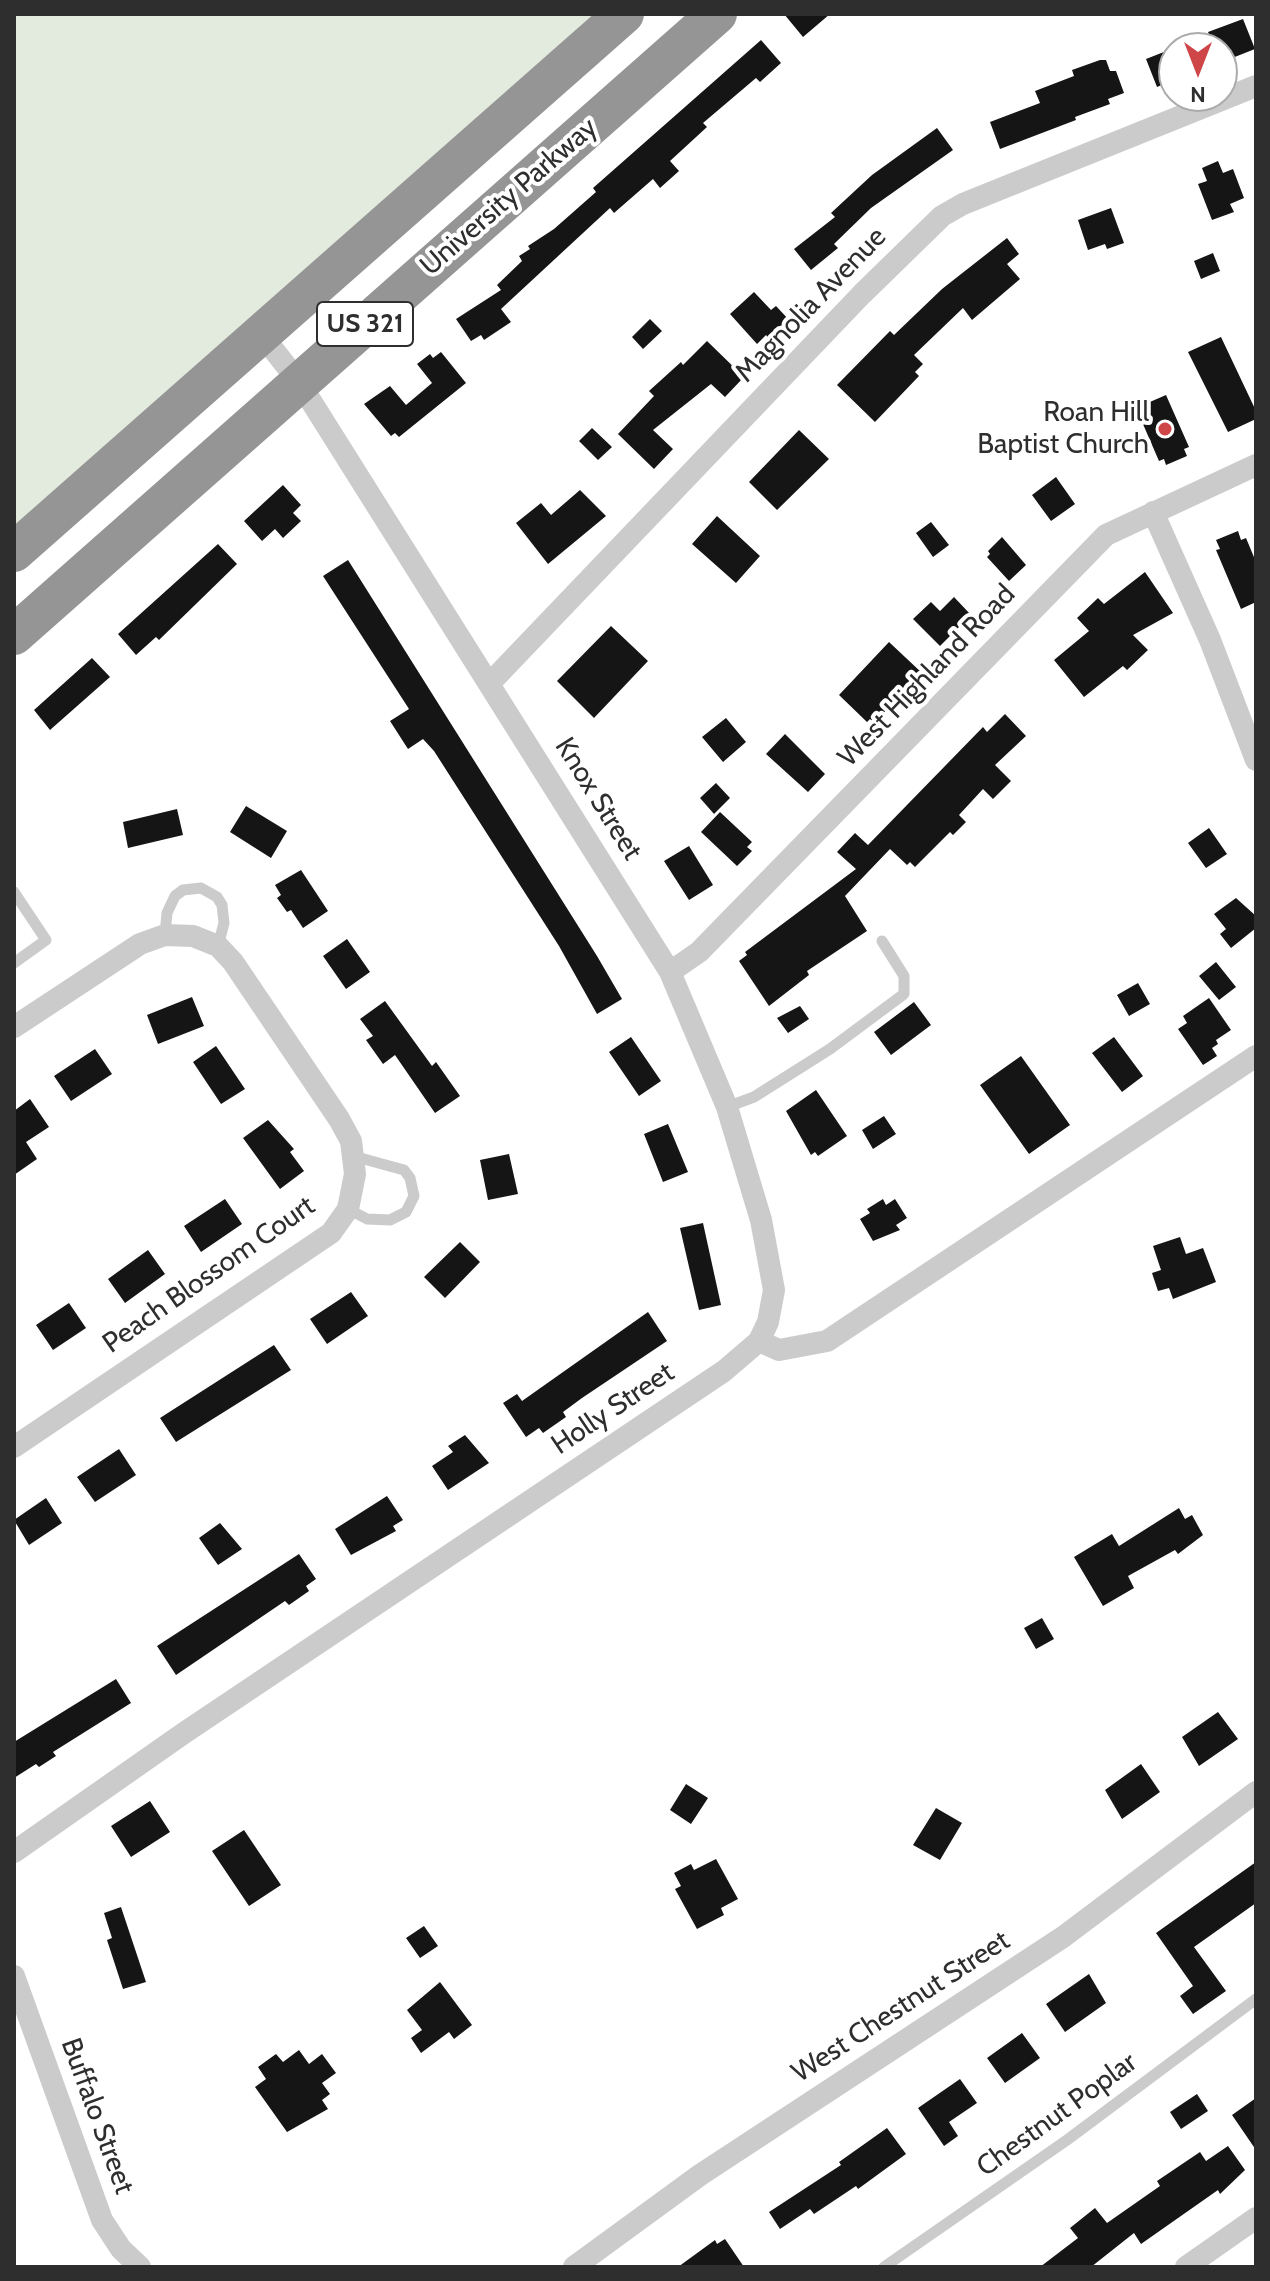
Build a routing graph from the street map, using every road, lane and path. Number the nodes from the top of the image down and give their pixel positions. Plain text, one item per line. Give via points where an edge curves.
1 (624, 14) edge
2 (717, 14) edge
3 (1256, 86) edge
4 (261, 334) junction
5 (299, 382) junction
6 (1256, 465) edge
7 (1153, 512) junction
8 (14, 552) edge
9 (14, 635) edge
10 (490, 683) junction
11 (1256, 760) edge
12 (14, 892) edge
13 (165, 935) junction
14 (882, 941) dead end
15 (218, 946) junction
16 (14, 963) edge
17 (670, 972) junction
18 (14, 1027) edge
19 (1256, 1056) edge
20 (727, 1107) junction
21 (353, 1156) junction
22 (348, 1209) junction
23 (759, 1341) junction
24 (14, 1447) edge
25 (1256, 1792) edge
26 (14, 1852) edge
27 (14, 1976) edge
28 (1256, 1999) edge
29 (1256, 2218) edge
30 (140, 2267) edge
31 (574, 2267) edge
32 (884, 2267) edge
33 (1186, 2267) edge

1 - 4 highway, US 321
2 - 5 highway, University Parkway / US 321
3 - 10 street, Magnolia Avenue via 942,216
4 - 5 street, Knox Street
4 - 8 highway, US 321
5 - 9 highway, University Parkway / US 321
5 - 10 street, Knox Street
6 - 7 street, West Highland Road
7 - 11 street
7 - 17 street, West Highland Road via 1106,535 699,952
10 - 17 street, Knox Street
12 - 16 lane via 46,940
13 - 15 street via 193,936
13 - 15 lane via 175,896 201,888 222,905
13 - 18 street via 140,944
14 - 20 lane via 904,976 904,994 830,1049 754,1097
15 - 21 street, Peach Blossom Court via 339,1119
17 - 20 street, Knox Street
19 - 23 street via 827,1341 779,1350
20 - 23 street, Knox Street via 771,1260 774,1290
21 - 22 street, Peach Blossom Court
21 - 22 lane via 404,1170 414,1196 406,1212 390,1220 367,1219
22 - 24 street, Peach Blossom Court via 331,1233
23 - 26 street, Holly Street via 724,1371
25 - 31 street, West Chestnut Street via 1063,1937 700,2175
27 - 30 street, Buffalo Street via 102,2220
28 - 32 lane, Chestnut Poplar
29 - 33 street

